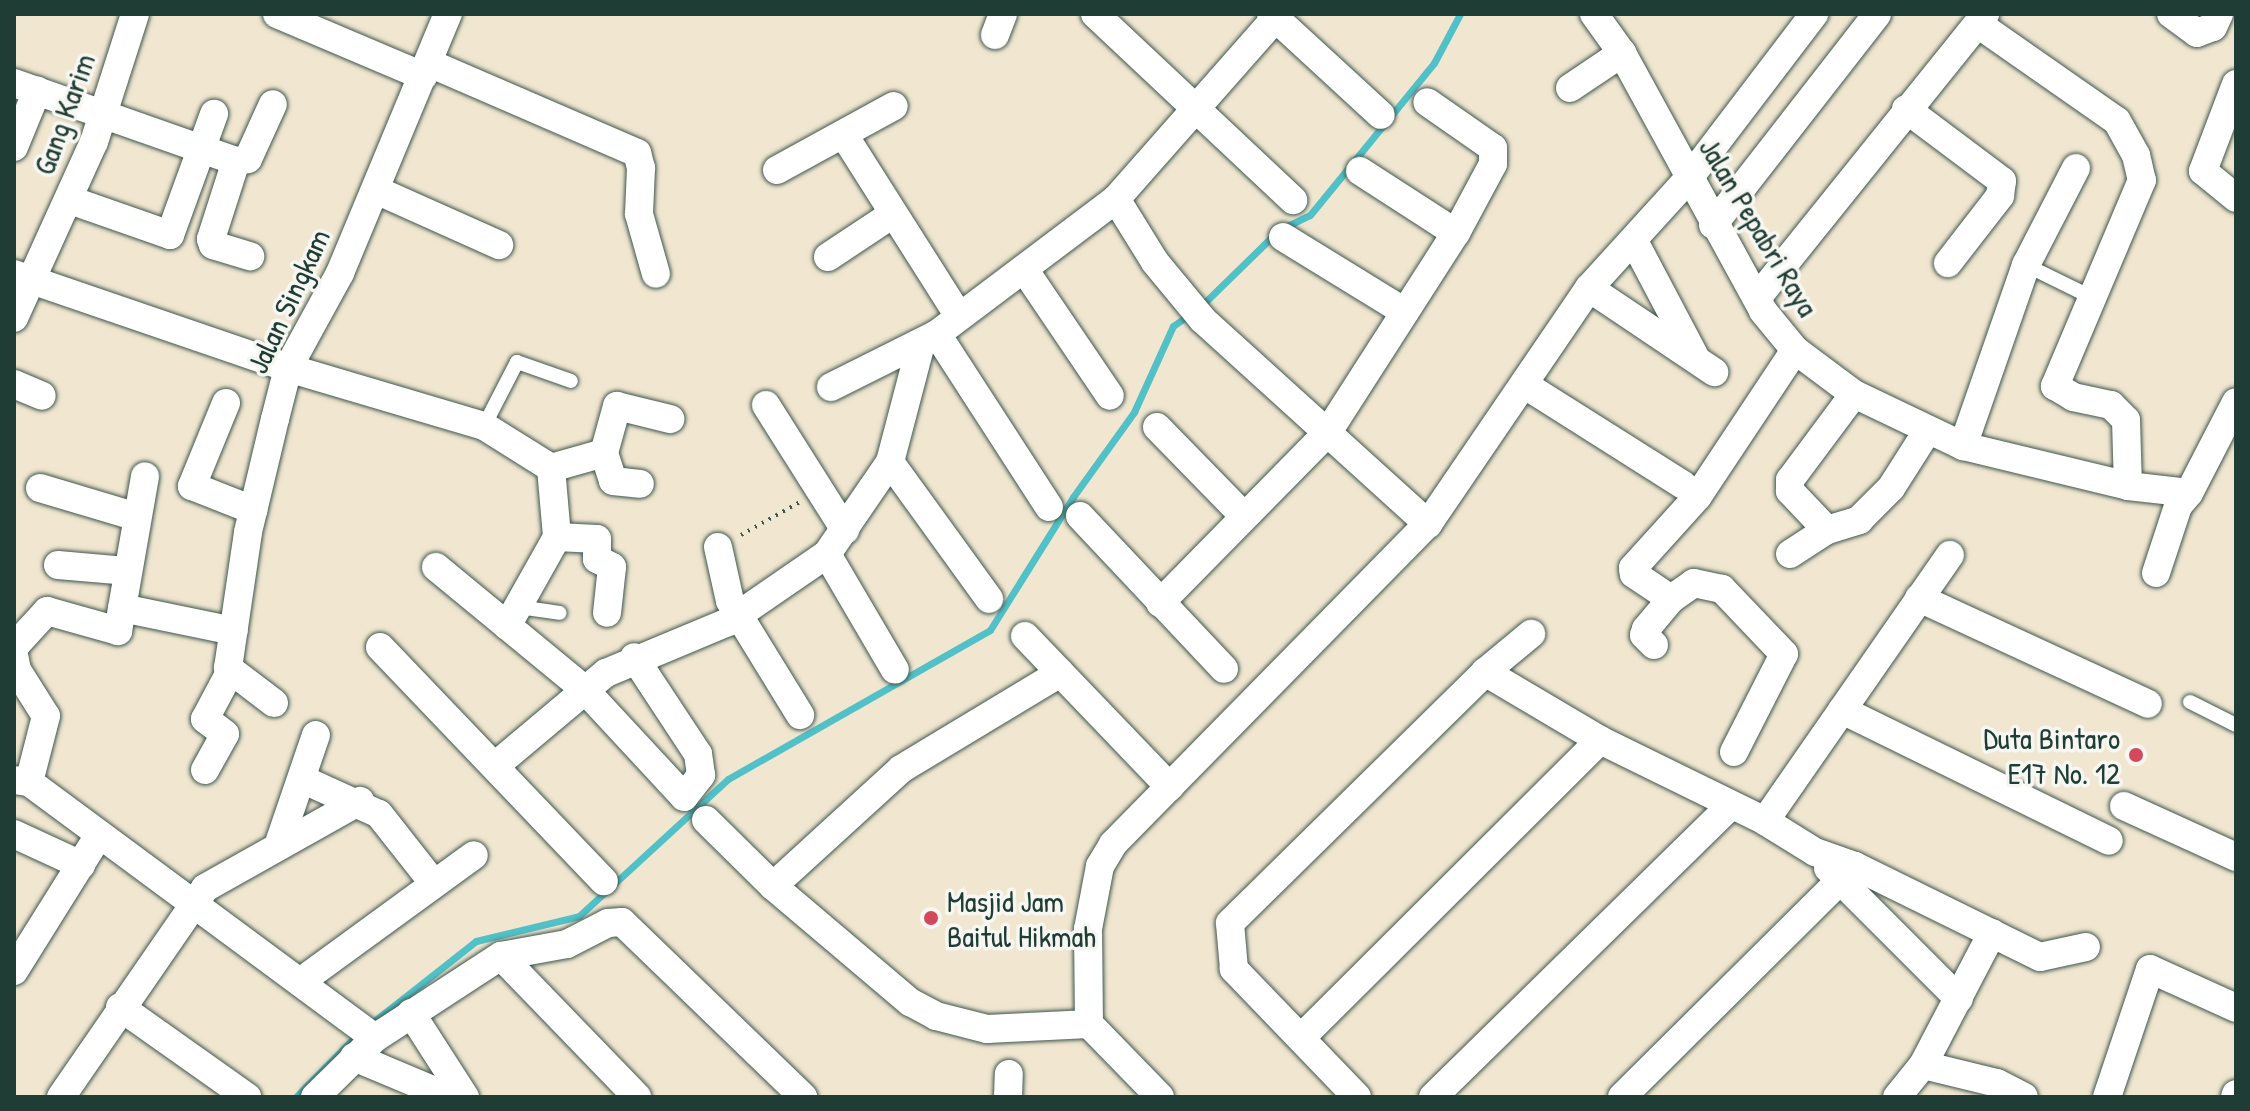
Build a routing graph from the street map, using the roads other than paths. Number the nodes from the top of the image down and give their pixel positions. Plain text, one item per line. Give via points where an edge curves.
1 (135, 14) edge
2 (277, 14) edge
3 (448, 14) edge
4 (1095, 14) edge
5 (1594, 14) edge
6 (1814, 14) edge
7 (1877, 14) edge
8 (2171, 14) edge
9 (2219, 14) edge
10 (1275, 15) edge
11 (1981, 19) edge
12 (1622, 53) junction
13 (426, 70) junction
14 (2236, 84) edge
15 (26, 87) edge
16 (1570, 88) dead end
17 (1427, 102) dead end
18 (273, 104) dead end
19 (894, 106) dead end
20 (1906, 109) junction
21 (1199, 111) junction
22 (103, 113) junction
23 (214, 114) dead end
24 (1381, 115) dead end
25 (844, 135) junction
26 (14, 147) edge
27 (202, 149) junction
28 (236, 161) junction
29 (2076, 168) dead end
30 (777, 170) dead end
31 (1360, 171) dead end
32 (1690, 177) junction
33 (376, 190) junction
34 (2236, 198) edge
35 (1116, 199) junction
36 (70, 200) junction
37 (1293, 200) dead end
38 (893, 214) junction
39 (1713, 225) junction
40 (1456, 233) junction
41 (1283, 237) dead end
42 (1635, 243) junction
43 (499, 245) dead end
44 (250, 256) dead end
45 (828, 257) dead end
46 (1948, 263) dead end
47 (2026, 265) junction
48 (1024, 269) junction
49 (656, 274) dead end
50 (23, 276) edge
51 (1589, 288) junction
52 (2091, 297) junction
53 (1757, 298) junction
54 (1405, 312) junction
55 (959, 316) junction
56 (14, 318) edge
57 (929, 339) junction
58 (1795, 350) junction
59 (288, 368) junction
60 (571, 381) dead end
61 (14, 384) edge
62 (1525, 385) junction
63 (831, 387) dead end
64 (1854, 394) junction
65 (42, 396) dead end
66 (1110, 396) dead end
67 (2236, 402) edge
68 (226, 403) dead end
69 (766, 405) dead end
70 (670, 419) dead end
71 (484, 426) junction
72 (1157, 427) dead end
73 (1928, 430) junction
74 (1328, 432) junction
75 (1963, 446) junction
76 (604, 453) junction
77 (890, 462) junction
78 (551, 468) junction
79 (145, 476) dead end
80 (640, 484) dead end
81 (1683, 485) dead end
82 (2128, 486) junction
83 (40, 488) dead end
84 (2189, 493) junction
85 (1049, 507) dead end
86 (253, 510) junction
87 (1080, 516) dead end
88 (1244, 516) junction
89 (137, 517) junction
90 (1428, 524) junction
91 (845, 530) junction
92 (1827, 530) junction
93 (557, 537) junction
94 (718, 547) road end
95 (827, 554) junction
96 (1790, 554) dead end
97 (1950, 555) dead end
98 (58, 565) dead end
99 (436, 567) dead end
100 (126, 571) junction
101 (2156, 573) dead end
102 (1919, 598) junction
103 (989, 599) dead end
104 (1671, 599) junction
105 (1160, 603) junction
106 (122, 608) junction
107 (560, 613) dead end
108 (607, 613) dead end
109 (739, 615) junction
110 (513, 616) junction
111 (234, 631) junction
112 (1531, 634) dead end
113 (1025, 636) dead end
114 (15, 644) edge
115 (1654, 645) dead end
116 (380, 647) dead end
117 (634, 657) junction
118 (1224, 669) dead end
119 (895, 670) dead end
120 (230, 672) junction
121 (1485, 672) junction
122 (1060, 673) junction
123 (584, 689) junction
124 (2190, 702) dead end
125 (274, 703) dead end
126 (2148, 704) dead end
127 (1842, 710) junction
128 (800, 715) dead end
129 (2236, 725) edge
130 (316, 735) dead end
131 (1600, 740) junction
132 (1734, 752) dead end
133 (495, 766) junction
134 (205, 770) dead end
135 (304, 780) junction
136 (22, 781) edge
137 (1170, 787) junction
138 (360, 801) junction
139 (1731, 805) junction
140 (2124, 806) dead end
141 (706, 820) dead end
142 (1765, 821) junction
143 (14, 834) edge
144 (99, 835) junction
145 (2109, 841) dead end
146 (279, 843) junction
147 (474, 855) dead end
148 (2236, 857) edge
149 (81, 865) junction
150 (1847, 874) junction
151 (604, 881) dead end
152 (434, 884) junction
153 (773, 886) junction
154 (192, 905) junction
155 (1992, 933) junction
156 (2086, 947) dead end
157 (501, 956) junction
158 (14, 971) edge
159 (300, 982) junction
160 (1959, 999) junction
161 (120, 1007) junction
162 (2236, 1008) edge
163 (411, 1013) junction
164 (1089, 1024) junction
165 (365, 1037) junction
166 (1301, 1038) junction
167 (1923, 1065) junction
168 (61, 1097) edge
169 (247, 1097) edge
170 (315, 1097) edge
171 (449, 1097) edge
172 (465, 1097) edge
173 (637, 1097) edge
174 (803, 1097) edge
175 (1160, 1097) edge
176 (1357, 1097) edge
177 (1433, 1097) edge
178 (1622, 1097) edge
179 (1897, 1097) edge
180 (2024, 1097) edge
181 (2107, 1097) edge

1 - 22 street, Gang Karim
2 - 13 street
3 - 13 street, Jalan Singkam
4 - 21 street
5 - 12 street, Jalan Pepabri Raya
6 - 32 street
7 - 39 street
8 - 9 street via 2197,33 2213,27
10 - 21 street
10 - 24 street
11 - 20 street
11 - 52 street via 2117,121 2129,138 2142,180
12 - 16 street
12 - 32 street, Jalan Pepabri Raya
13 - 33 street, Jalan Singkam
13 - 49 street via 637,153 639,214
14 - 34 street via 2203,171
15 - 22 street
15 - 26 street
17 - 40 street via 1493,148 1493,164
18 - 28 street via 248,159
19 - 25 street
20 - 46 street via 2002,181 2000,196
20 - 53 street
21 - 35 street
21 - 37 street
22 - 27 street
22 - 36 street, Gang Karim
23 - 27 street
25 - 30 street
25 - 38 street
27 - 28 street
27 - 36 street via 170,235
28 - 44 street via 211,239 213,245
29 - 47 street
31 - 40 street
32 - 39 street, Jalan Pepabri Raya
32 - 42 street
33 - 43 street
33 - 59 street, Jalan Singkam via 340,273
35 - 48 street
35 - 74 street via 1203,320
36 - 50 street, Gang Karim
38 - 45 street
38 - 55 street
39 - 53 street, Jalan Pepabri Raya
40 - 54 street
41 - 54 street
42 - 51 street
42 - 51 street via 1704,364
47 - 52 lane
47 - 75 street
48 - 55 street
48 - 66 street
50 - 56 street, Gang Karim
50 - 59 street
51 - 62 street
52 - 82 street via 2055,386 2073,397 2111,405 2126,420
53 - 58 street, Jalan Pepabri Raya
54 - 74 street
55 - 57 street
57 - 63 street
57 - 77 street
57 - 85 street
58 - 64 street, Jalan Pepabri Raya
58 - 104 street via 1698,496 1633,568 1634,574
59 - 71 street
59 - 86 street, Jalan Singkam
60 - 71 lane via 517,362
61 - 65 street
62 - 81 street
62 - 90 street
64 - 73 street, Jalan Pepabri Raya
64 - 92 street via 1790,480 1790,491
67 - 84 street
68 - 86 street via 192,486
69 - 91 street
70 - 76 street via 617,406
71 - 78 street
72 - 88 street
73 - 75 street, Jalan Pepabri Raya
73 - 92 street via 1881,500 1859,520
74 - 88 street
74 - 90 street
75 - 82 street, Jalan Pepabri Raya
76 - 78 street
76 - 80 street via 613,481
77 - 91 street
77 - 103 street
78 - 93 street
79 - 89 street
82 - 84 street, Jalan Pepabri Raya
83 - 89 street
84 - 101 street via 2178,506
86 - 111 street, Jalan Singkam
87 - 105 street
88 - 105 street
89 - 100 street
90 - 137 street
91 - 95 street
92 - 96 street
93 - 108 street via 597,539 597,559 612,567
93 - 110 street
94 - 109 street via 726,591
95 - 109 street
95 - 119 street
97 - 102 street
98 - 100 street
99 - 110 street
100 - 106 street
102 - 126 street
102 - 127 street
104 - 115 street via 1646,629 1644,635
104 - 132 street via 1694,583 1722,589 1784,654
105 - 118 street
106 - 111 street
106 - 114 street via 118,631 47,611
107 - 110 lane
109 - 117 street
109 - 128 street
110 - 123 street
111 - 120 street, Jalan Singkam
112 - 121 street
113 - 122 street
114 - 136 street via 17,670 46,716
116 - 133 street
117 - 123 street
117 - 123 street via 698,754 701,775 684,797
120 - 125 street
120 - 134 street via 205,719 225,734
121 - 131 street
121 - 166 street via 1230,923 1234,969
122 - 137 street
122 - 153 street via 901,769
123 - 133 street
124 - 129 lane
127 - 142 street
127 - 145 street
130 - 135 street
131 - 139 street
131 - 166 street
133 - 151 street
135 - 138 street
135 - 146 street
136 - 144 street
137 - 164 street via 1113,844 1100,866 1088,929
138 - 146 street
138 - 152 street via 384,820
139 - 142 street
139 - 177 street
140 - 148 street
141 - 153 street
142 - 150 street
143 - 149 street
144 - 149 street
144 - 154 street
146 - 154 street via 205,888
147 - 152 street
149 - 158 street
150 - 155 street
150 - 160 street
150 - 178 street
152 - 159 street
153 - 164 street via 910,1002 936,1016 987,1029
154 - 159 street
154 - 161 street
155 - 156 street via 2040,957
155 - 160 street
157 - 163 street
157 - 173 street
157 - 174 street via 567,944 608,923 622,922
159 - 165 street
160 - 167 street
161 - 168 street
161 - 169 street
162 - 181 street via 2150,969
163 - 165 street
163 - 172 street
164 - 175 street
165 - 170 street
165 - 171 street
166 - 176 street
167 - 179 street
167 - 180 street via 1997,1083

